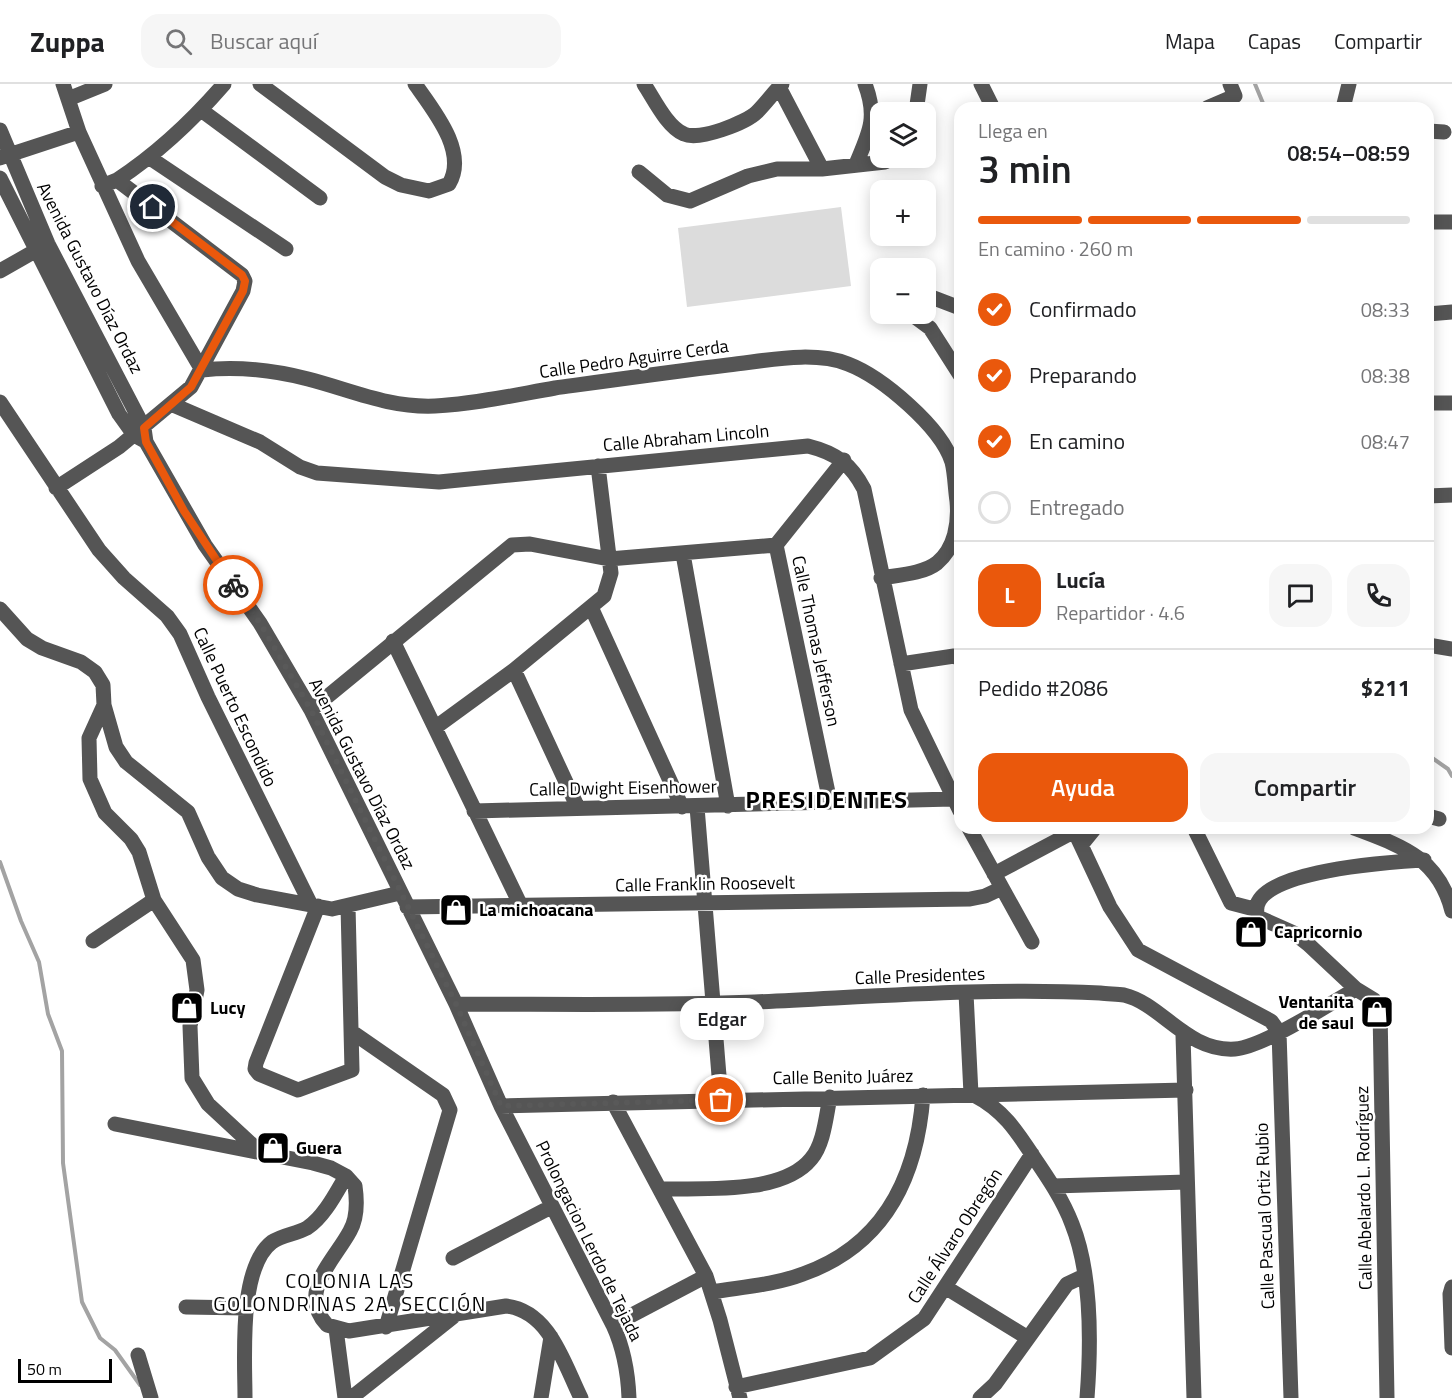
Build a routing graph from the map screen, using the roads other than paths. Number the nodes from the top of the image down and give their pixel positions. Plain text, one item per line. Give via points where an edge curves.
1 (63, 84) edge
2 (105, 84) edge
3 (224, 84) edge
4 (260, 84) edge
5 (416, 84) edge
6 (644, 84) edge
7 (864, 84) edge
8 (920, 84) edge
9 (981, 84) edge
10 (1350, 84) edge
11 (780, 86) edge
12 (1233, 90) edge
13 (68, 99) junction
14 (917, 102) edge
15 (990, 102) edge
16 (1216, 102) edge
17 (1345, 102) edge
18 (201, 110) junction
19 (0, 130) edge
20 (1434, 131) edge
21 (80, 132) junction
22 (1444, 132) dead end
23 (4, 156) edge
24 (150, 158) junction
25 (870, 163) edge
26 (856, 164) junction
27 (822, 169) junction
28 (639, 172) dead end
29 (21, 183) junction
30 (110, 183) junction
31 (1, 184) edge
32 (320, 198) dead end
33 (1434, 222) edge
34 (1452, 222) edge
35 (41, 247) junction
36 (286, 249) dead end
37 (0, 271) edge
38 (936, 300) edge
39 (954, 306) edge
40 (1452, 312) edge
41 (1434, 314) edge
42 (925, 324) edge
43 (954, 366) edge
44 (202, 370) junction
45 (0, 402) edge
46 (1434, 403) edge
47 (1452, 403) edge
48 (171, 404) junction
49 (142, 435) junction
50 (954, 458) edge
51 (844, 460) junction
52 (598, 466) junction
53 (56, 488) junction
54 (1434, 497) edge
55 (1450, 498) edge
56 (954, 534) edge
57 (776, 545) junction
58 (683, 554) junction
59 (609, 559) junction
60 (881, 578) junction
61 (591, 607) junction
62 (0, 609) edge
63 (393, 641) junction
64 (1434, 646) edge
65 (1452, 650) edge
66 (954, 657) edge
67 (902, 664) junction
68 (514, 670) junction
69 (104, 705) junction
70 (311, 710) junction
71 (436, 727) junction
72 (954, 799) edge
73 (830, 802) junction
74 (954, 805) edge
75 (728, 806) junction
76 (578, 807) junction
77 (689, 807) junction
78 (474, 811) junction
79 (972, 834) edge
80 (1077, 834) edge
81 (1197, 834) edge
82 (1369, 834) edge
83 (1424, 860) junction
84 (998, 881) junction
85 (400, 893) junction
86 (154, 900) junction
87 (705, 903) junction
88 (314, 905) junction
89 (348, 906) junction
90 (521, 906) junction
91 (407, 907) junction
92 (1254, 909) junction
93 (1452, 911) edge
94 (93, 941) dead end
95 (1032, 942) dead end
96 (1356, 989) junction
97 (966, 993) junction
98 (713, 1003) junction
99 (456, 1004) junction
100 (352, 1032) junction
101 (1279, 1032) junction
102 (1184, 1035) junction
103 (1186, 1090) junction
104 (971, 1094) junction
105 (923, 1095) junction
106 (830, 1097) junction
107 (721, 1100) junction
108 (613, 1102) junction
109 (501, 1106) junction
110 (115, 1124) dead end
111 (262, 1154) junction
112 (1032, 1154) junction
113 (346, 1176) junction
114 (1187, 1182) junction
115 (1053, 1186) junction
116 (660, 1189) junction
117 (551, 1207) junction
118 (453, 1258) dead end
119 (706, 1276) junction
120 (1084, 1276) junction
121 (945, 1287) junction
122 (1452, 1287) edge
123 (712, 1292) junction
124 (186, 1307) dead end
125 (246, 1308) junction
126 (456, 1315) junction
127 (613, 1325) junction
128 (386, 1327) junction
129 (336, 1329) junction
130 (551, 1337) junction
131 (1028, 1338) junction
132 (1452, 1348) edge
133 (138, 1355) dead end
134 (738, 1393) edge
135 (151, 1398) edge
136 (245, 1398) edge
137 (345, 1398) edge
138 (351, 1398) edge
139 (541, 1398) edge
140 (581, 1398) edge
141 (629, 1398) edge
142 (980, 1398) edge
143 (1087, 1398) edge
144 (1194, 1398) edge
145 (1291, 1398) edge
146 (1387, 1398) edge

1 - 13 street
2 - 13 street
3 - 18 street
4 - 5 street via 385,177 414,190 429,191 449,184 456,173 456,162 443,129
6 - 11 street via 675,128 696,137 756,114
7 - 26 street via 872,126
8 - 14 street
9 - 15 street
10 - 17 street
11 - 27 street
12 - 16 street
13 - 21 street
18 - 24 street
18 - 32 street
19 - 23 street, Avenida Gustavo Díaz Ordaz
20 - 22 street
21 - 23 street
21 - 30 street
23 - 29 street, Avenida Gustavo Díaz Ordaz
24 - 30 street
24 - 36 street
25 - 26 street
26 - 27 street
27 - 28 street via 767,171 690,201 667,195
29 - 31 street
29 - 35 street, Avenida Gustavo Díaz Ordaz
30 - 44 street via 138,261
30 - 44 street via 242,275 245,281
31 - 35 street, Avenida Gustavo Díaz Ordaz
33 - 34 street
35 - 37 street
35 - 49 street, Avenida Gustavo Díaz Ordaz via 119,414
38 - 39 street
40 - 41 street
42 - 43 street
44 - 48 street via 191,387
44 - 50 street, Calle Pedro Aguirre Cerda via 253,368 305,378 384,403 426,406 819,357 848,363 869,375 922,416
45 - 53 street, Calle Puerto Escondido
46 - 47 street
48 - 49 street
48 - 52 street, Calle Abraham Lincoln via 260,442 317,473 439,482
49 - 53 street
49 - 70 street, Avenida Gustavo Díaz Ordaz via 205,545 260,623
51 - 52 street, Calle Abraham Lincoln via 808,446
51 - 57 street
51 - 60 street via 864,489
52 - 59 street
53 - 88 street, Calle Puerto Escondido via 99,550 167,616 180,634
54 - 55 street
56 - 60 street, Calle Pedro Aguirre Cerda via 936,564
57 - 58 street, Calle Thomas Jefferson
57 - 73 street, Calle Thomas Jefferson
58 - 59 street, Calle Thomas Jefferson
58 - 75 street
59 - 61 street via 609,583 604,596
59 - 63 street, Calle Thomas Jefferson via 530,544 512,545
60 - 67 street
61 - 68 street
61 - 77 street
62 - 69 street via 27,639 95,672 103,685
63 - 70 street, Calle Thomas Jefferson
63 - 71 street
64 - 65 street
66 - 67 street
67 - 72 street via 911,710
68 - 71 street
68 - 76 street
69 - 86 street via 88,738 90,779 105,813 140,852
69 - 88 street via 116,747 126,762 188,812 222,878 257,895
70 - 85 street, Avenida Gustavo Díaz Ordaz
71 - 78 street
73 - 74 street, Calle Dwight Eisenhower
73 - 75 street, Calle Dwight Eisenhower
75 - 77 street, Calle Dwight Eisenhower
76 - 77 street, Calle Dwight Eisenhower
76 - 78 street, Calle Dwight Eisenhower
77 - 87 street
78 - 90 street
79 - 84 street
80 - 84 street, Calle Franklin Roosevelt
80 - 101 street via 1110,906 1138,950 1270,1021
81 - 92 street, Calle Abelardo L. Rodríguez via 1232,903
82 - 83 street via 1408,849
83 - 92 street via 1322,870 1275,888 1257,901
83 - 93 street via 1438,879
84 - 87 street, Calle Franklin Roosevelt via 985,896 970,899
84 - 95 street
85 - 89 street
85 - 91 street, Avenida Gustavo Díaz Ordaz
86 - 94 street
86 - 111 street via 196,970 197,990 190,1026 192,1078 208,1104
87 - 90 street, Calle Franklin Roosevelt
87 - 98 street
88 - 89 street via 332,909
88 - 100 street via 255,1069 298,1090 352,1070
89 - 100 street
90 - 91 street, Calle Franklin Roosevelt
91 - 99 street, Avenida Gustavo Díaz Ordaz
92 - 96 street, Calle Abelardo L. Rodríguez via 1258,917 1294,933
96 - 101 street, Calle Presidentes
96 - 146 street, Calle Abelardo L. Rodríguez via 1374,1000 1380,1011
97 - 98 street, Calle Presidentes
97 - 102 street, Calle Presidentes via 1124,995
97 - 104 street
98 - 99 street, Calle Presidentes
98 - 107 street
99 - 109 street, Avenida Gustavo Díaz Ordaz
100 - 128 street via 443,1095 450,1110
101 - 102 street, Calle Presidentes via 1237,1049
101 - 145 street, Calle Pascual Ortiz Rubio
102 - 103 street
103 - 104 street, Calle Benito Juárez
103 - 114 street
104 - 105 street, Calle Benito Juárez
104 - 112 street via 993,1105 1014,1126
105 - 106 street, Calle Benito Juárez
105 - 123 street via 921,1130 904,1184 891,1207 853,1248 802,1275
106 - 107 street, Calle Benito Juárez
106 - 116 street via 813,1158 798,1172 762,1185
107 - 108 street, Calle Benito Juárez
108 - 109 street, Calle Benito Juárez
108 - 116 street
109 - 117 street, Prolongacion Lerdo de Tejada
110 - 111 street
111 - 113 street via 313,1163
112 - 115 street
112 - 121 street, Calle Álvaro Obregón
113 - 125 street via 332,1200 307,1227 273,1242 262,1253
113 - 129 street via 355,1186 355,1216 315,1291 321,1317
114 - 115 street
114 - 144 street
115 - 120 street via 1073,1226
116 - 119 street
117 - 118 street
117 - 127 street, Prolongacion Lerdo de Tejada
119 - 123 street
119 - 127 street
120 - 131 street via 1067,1284
120 - 143 street via 1090,1361
121 - 131 street
121 - 134 street, Calle Álvaro Obregón via 924,1319 870,1358
122 - 132 street
123 - 134 street
124 - 125 street
125 - 136 street
126 - 128 street
126 - 130 street via 517,1307 540,1321
126 - 138 street
127 - 141 street, Prolongacion Lerdo de Tejada via 622,1346
128 - 129 street
129 - 137 street
130 - 139 street
130 - 140 street
131 - 142 street
133 - 135 street

